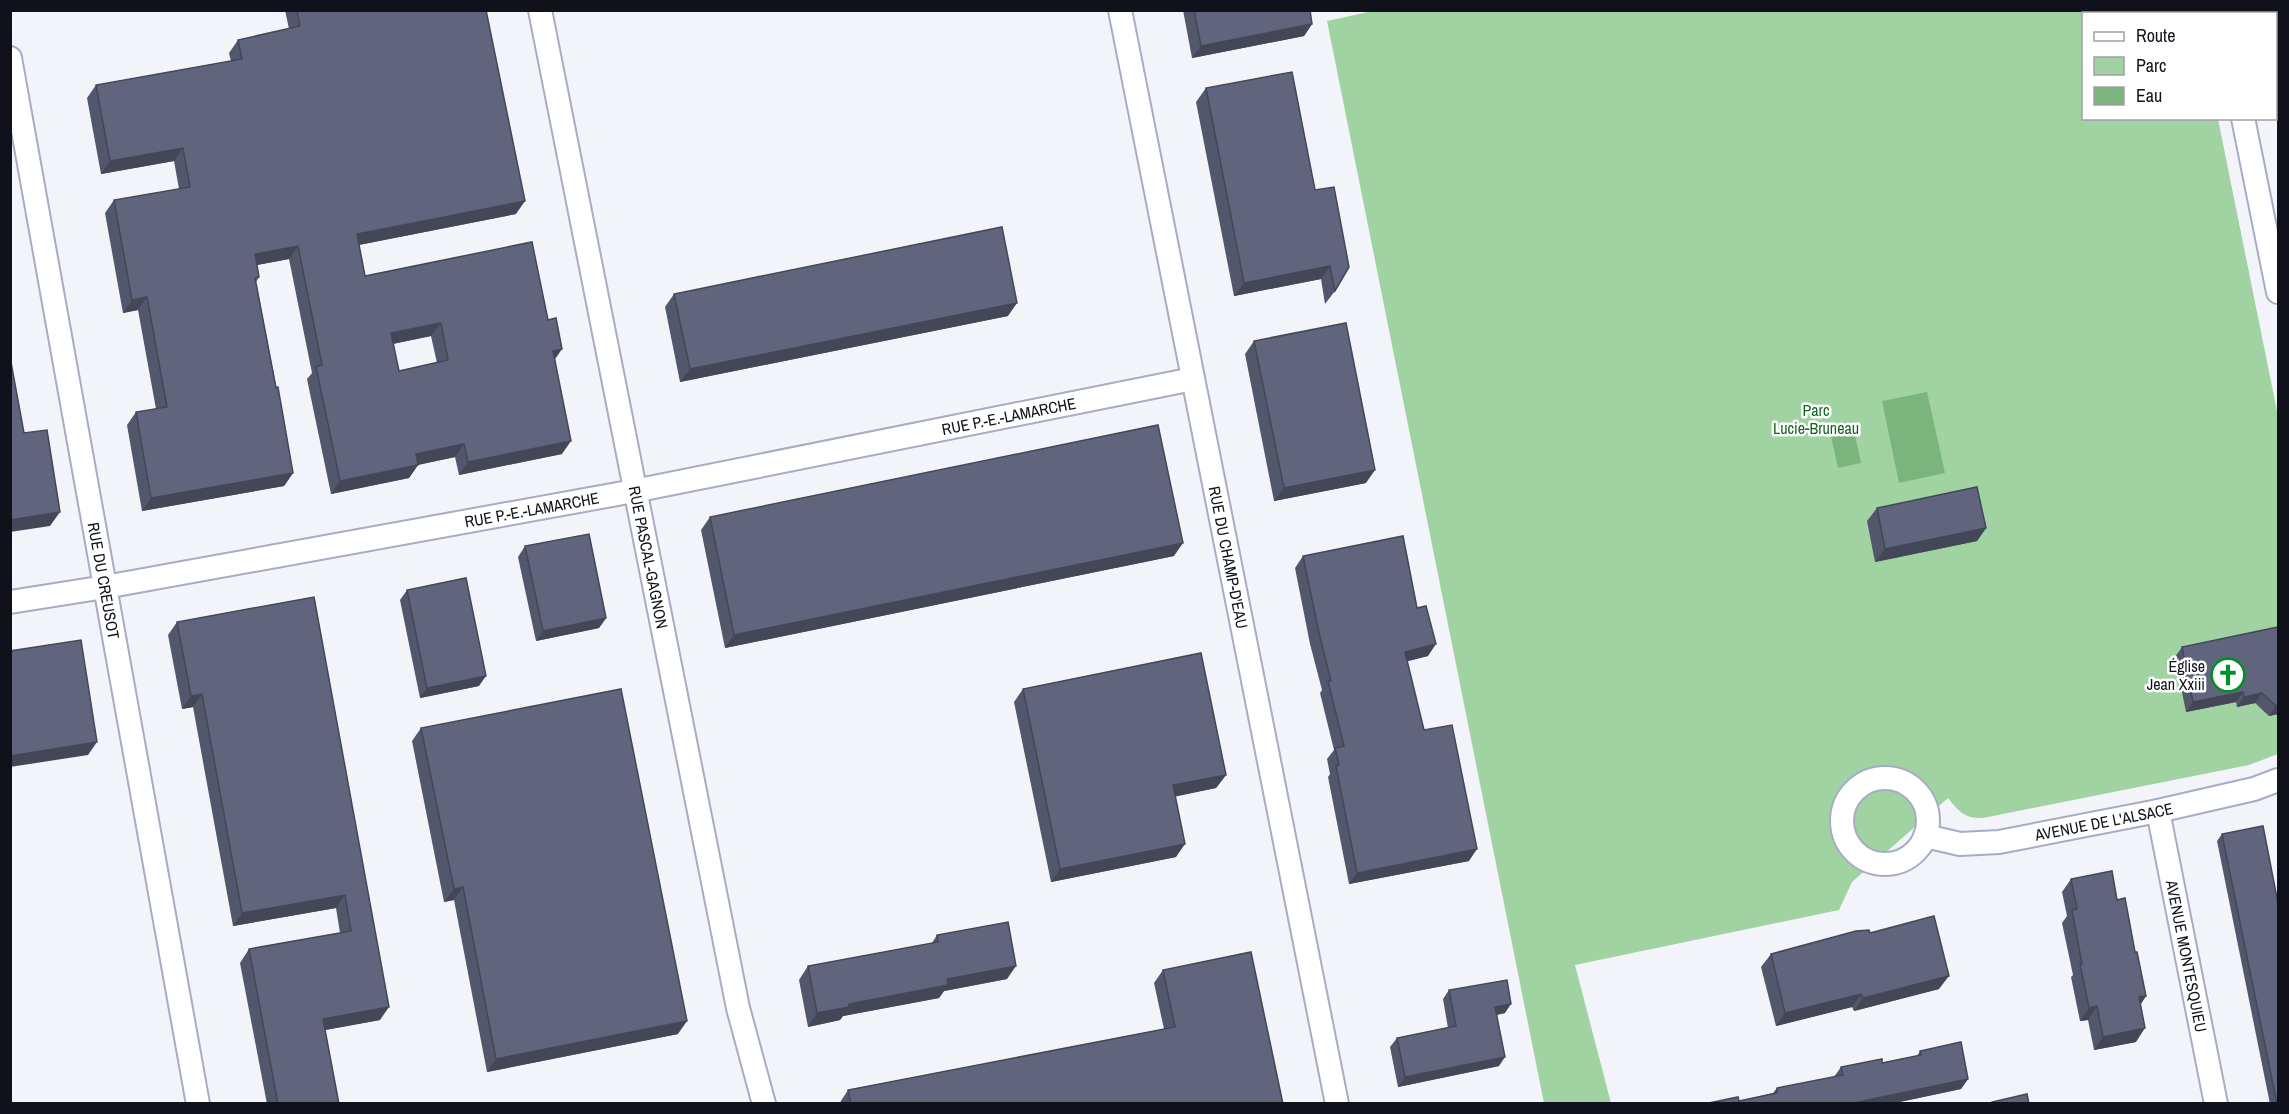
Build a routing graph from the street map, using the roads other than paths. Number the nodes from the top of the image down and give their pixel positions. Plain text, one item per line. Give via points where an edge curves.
1 (540, 10) edge
2 (1120, 10) edge
3 (10, 58) edge
4 (2243, 120) edge
5 (2278, 292) edge
6 (1193, 379) junction
7 (634, 491) junction
8 (105, 587) junction
9 (10, 602) edge
10 (2278, 780) edge
11 (2157, 811) junction
12 (1925, 836) dead end
13 (198, 1104) edge
14 (764, 1104) edge
15 (1337, 1104) edge
16 (2216, 1104) edge

1 - 7 street, RUE PASCAL-GAGNON
2 - 6 street, RUE DU CHAMP-D'EAU
3 - 8 street, RUE DU CREUSOT
4 - 5 street
6 - 7 street, RUE P.-E.-LAMARCHE
6 - 15 street, RUE DU CHAMP-D'EAU
7 - 8 street, RUE P.-E.-LAMARCHE
7 - 14 street, RUE PASCAL-GAGNON via 738,1008
8 - 9 street, RUE P.-E.-LAMARCHE
8 - 13 street, RUE DU CREUSOT
10 - 11 street, AVENUE DE L'ALSACE
11 - 12 street, AVENUE DE L'ALSACE via 1999,842 1960,844
11 - 16 street, AVENUE MONTESQUIEU

